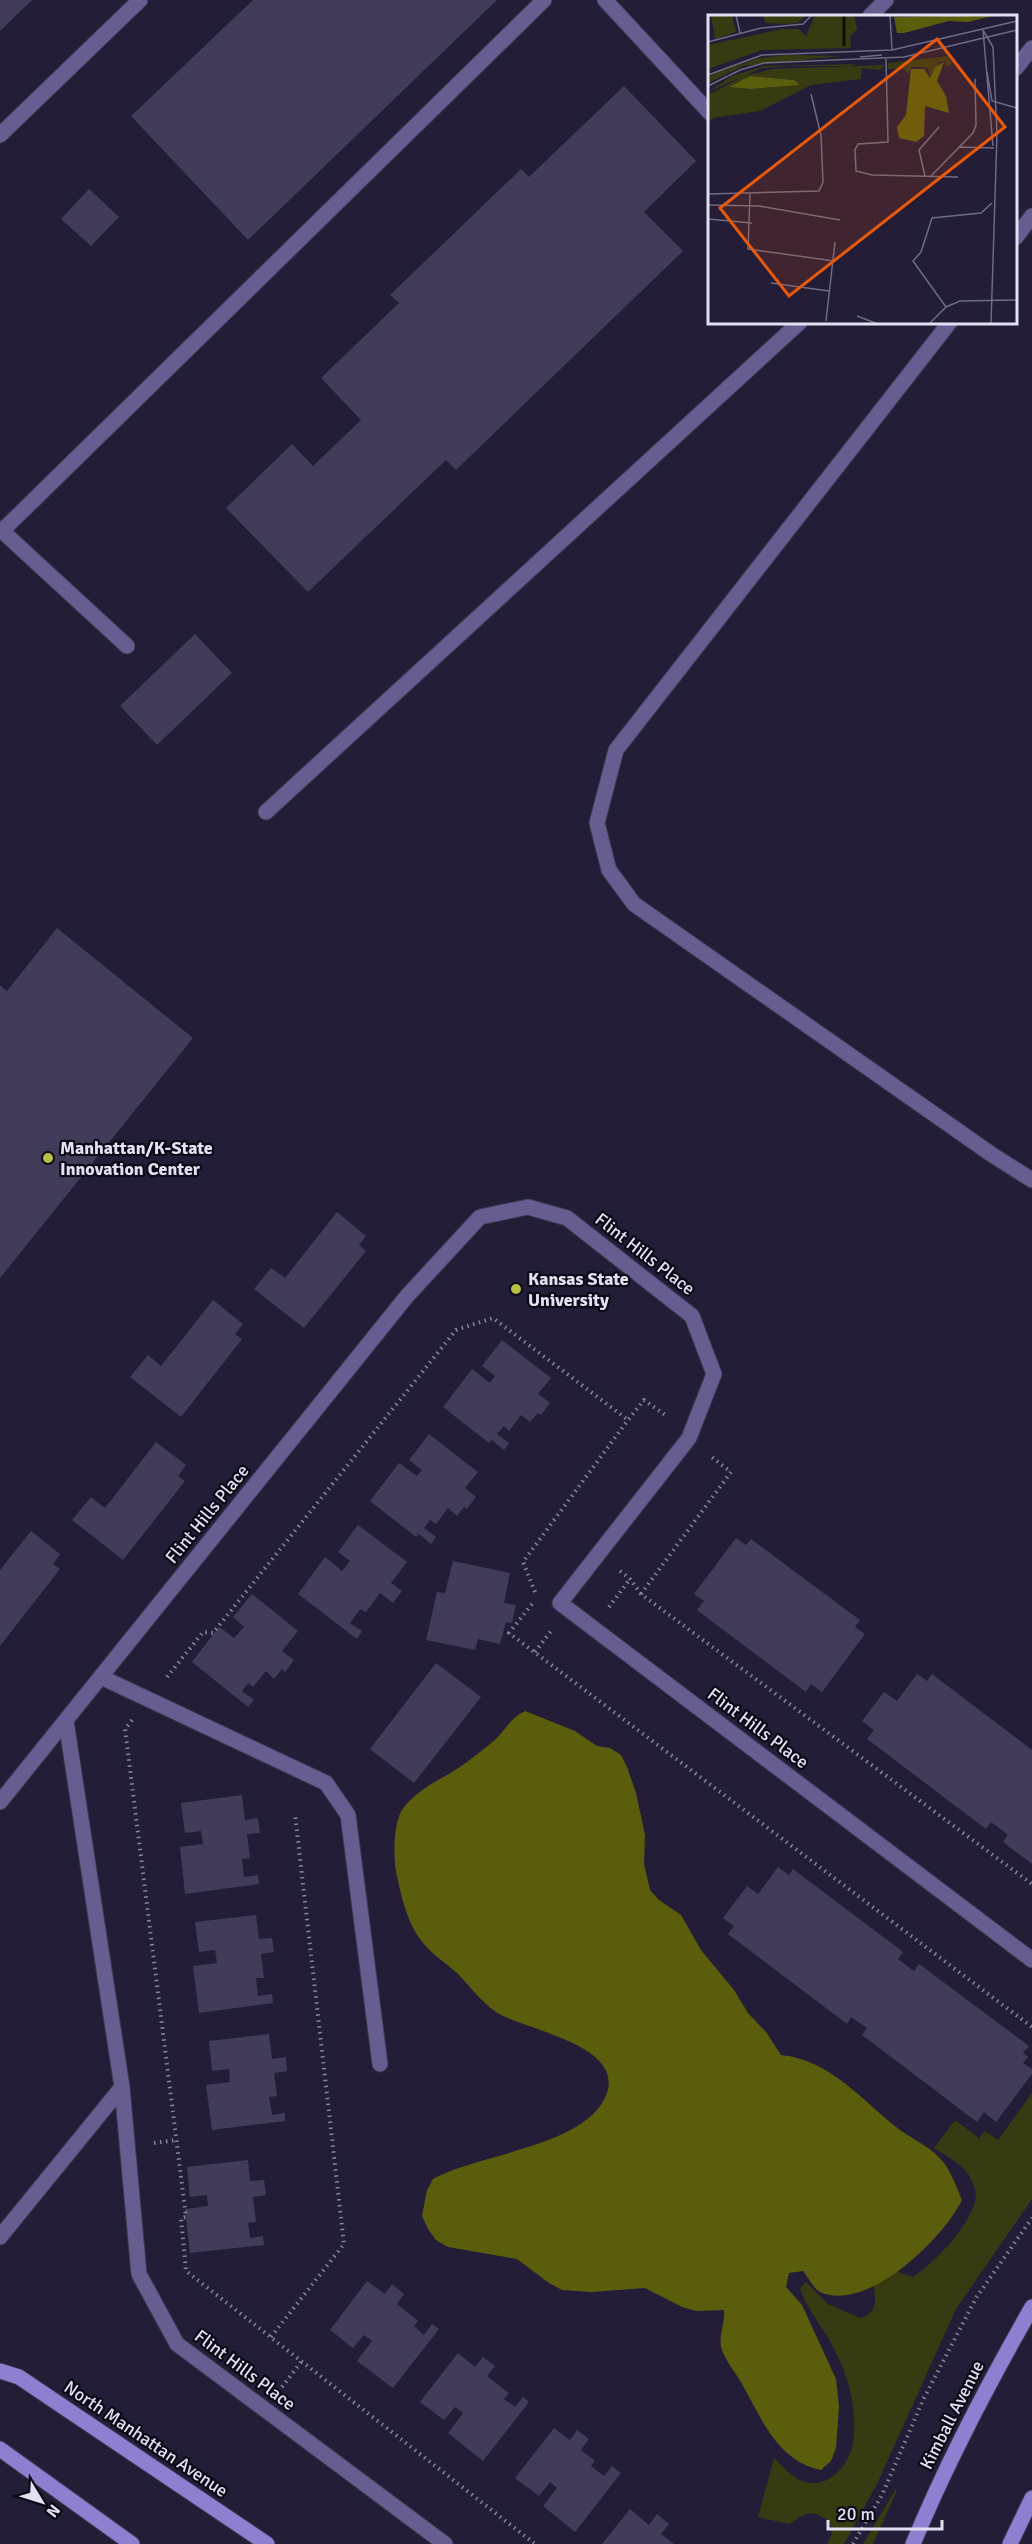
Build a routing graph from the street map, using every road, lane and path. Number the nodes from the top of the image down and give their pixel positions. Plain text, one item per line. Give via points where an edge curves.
1 (140, 0) edge
2 (544, 0) edge
3 (605, 0) edge
4 (886, 0) edge
5 (871, 15) edge
6 (1032, 48) edge
7 (1017, 67) edge
8 (708, 111) edge
9 (0, 135) edge
10 (1032, 216) edge
11 (1017, 236) edge
12 (798, 324) edge
13 (948, 324) edge
14 (1, 530) edge
15 (127, 646) dead end
16 (266, 812) dead end
17 (1032, 1180) edge
18 (644, 1400) dead end
19 (628, 1420) junction
20 (731, 1472) dead end
21 (630, 1579) dead end
22 (593, 1628) junction
23 (213, 1633) dead end
24 (101, 1677) junction
25 (66, 1721) junction
26 (124, 1729) dead end
27 (0, 1802) edge
28 (295, 1814) dead end
29 (1032, 1884) edge
30 (1032, 1960) edge
31 (1032, 2027) edge
32 (380, 2064) dead end
33 (122, 2087) junction
34 (178, 2140) junction
35 (144, 2143) dead end
36 (1032, 2218) edge
37 (0, 2237) edge
38 (1032, 2307) edge
39 (271, 2337) junction
40 (301, 2362) junction
41 (0, 2371) edge
42 (281, 2388) dead end
43 (0, 2449) edge
44 (1032, 2498) edge
45 (132, 2544) edge
46 (267, 2544) edge
47 (445, 2544) edge
48 (535, 2544) edge
49 (853, 2544) edge
50 (913, 2544) edge
51 (1010, 2544) edge

1 - 9 street
2 - 14 street
3 - 8 street
4 - 5 street
6 - 7 street
10 - 11 street
12 - 16 street
13 - 17 street via 616,750 597,823 609,870 634,904
14 - 15 street
18 - 19 path
19 - 23 path via 493,1318 456,1330
19 - 31 path via 523,1562 537,1597 509,1633
20 - 29 path via 642,1594
21 - 22 path
22 - 24 street, Flint Hills Place via 561,1603 689,1438 714,1374 692,1316 567,1218 528,1207 480,1217 407,1296
22 - 30 street, Flint Hills Place
24 - 25 street, Flint Hills Place
24 - 32 street via 326,1783 348,1815
25 - 27 street, Flint Hills Place
25 - 33 street, Flint Hills Place
26 - 34 path
28 - 39 path via 344,2244
33 - 37 street
33 - 47 street, Flint Hills Place via 139,2274 177,2344
34 - 35 path
34 - 39 path via 186,2217 181,2218 186,2271
36 - 49 path via 976,2298 923,2400 882,2495
38 - 50 street, Kimball Avenue via 942,2476
39 - 40 path
40 - 42 path
40 - 48 path
41 - 46 street, North Manhattan Avenue via 19,2377
43 - 45 street
44 - 51 street

